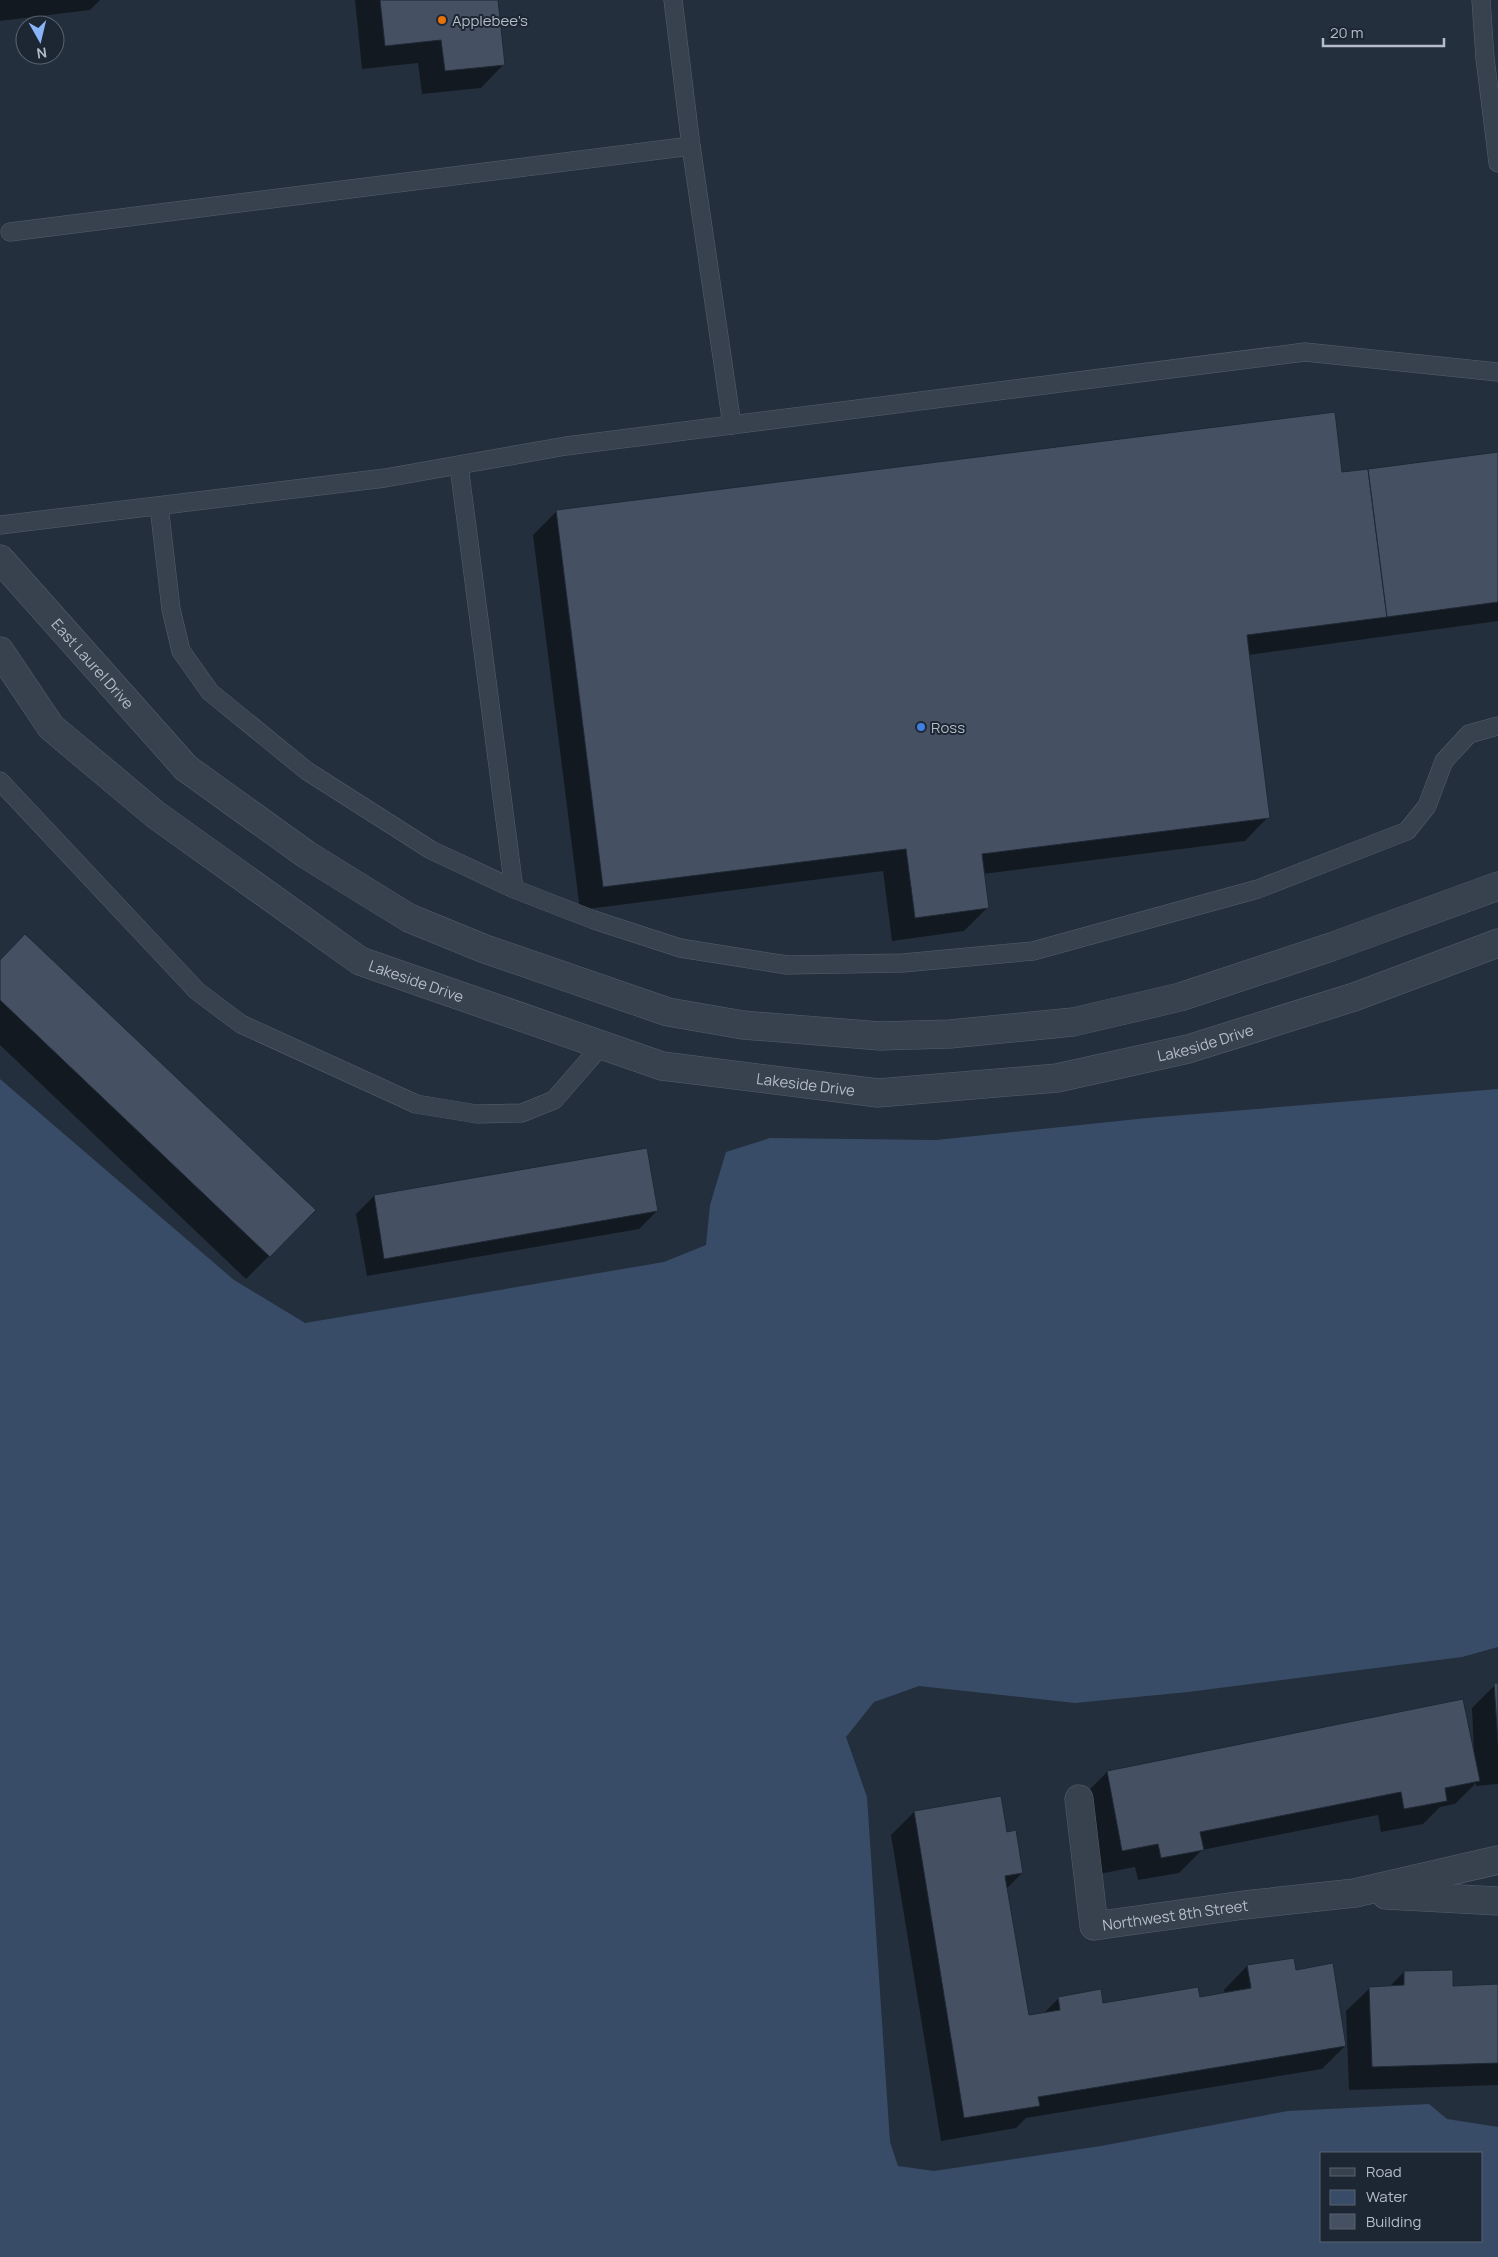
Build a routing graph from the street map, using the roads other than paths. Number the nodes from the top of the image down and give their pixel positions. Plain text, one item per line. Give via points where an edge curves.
1 (673, 0) edge
2 (1481, 0) edge
3 (1492, 57) edge
4 (691, 146) junction
5 (1498, 163) edge
6 (10, 232) dead end
7 (1498, 372) edge
8 (732, 425) junction
9 (459, 466) junction
10 (159, 506) junction
11 (0, 525) edge
12 (0, 559) edge
13 (0, 651) edge
14 (1498, 726) edge
15 (0, 781) edge
16 (1498, 886) edge
17 (514, 889) junction
18 (1498, 944) edge
19 (602, 1045) junction
20 (1079, 1799) dead end
21 (1498, 1860) edge
22 (1355, 1893) junction
23 (1498, 1902) edge

1 - 4 lane
2 - 3 lane
3 - 5 lane
4 - 6 lane
4 - 8 lane
7 - 8 lane via 1305,352
8 - 9 lane via 566,446
9 - 10 lane
9 - 17 lane
10 - 11 lane
10 - 17 lane via 171,609 182,651 210,692 307,771 431,850
12 - 16 street, East Laurel Drive via 186,768 307,855 409,918 485,949 668,1012 753,1026 880,1036 950,1034 1073,1022 1189,994
13 - 19 street, Lakeside Drive via 51,727 156,815 360,961
14 - 17 lane via 1468,734 1444,761 1427,806 1407,831 1258,889 1033,951 903,963 787,965 680,948
15 - 19 lane via 197,991 241,1024 416,1104 477,1114 522,1113 554,1100
18 - 19 street, Lakeside Drive via 1354,998 1188,1049 1057,1078 878,1093 662,1066
20 - 22 street, Northwest 8th Street via 1094,1926
21 - 22 street, Northwest 8th Street
22 - 23 street, Northwest 8th Street

